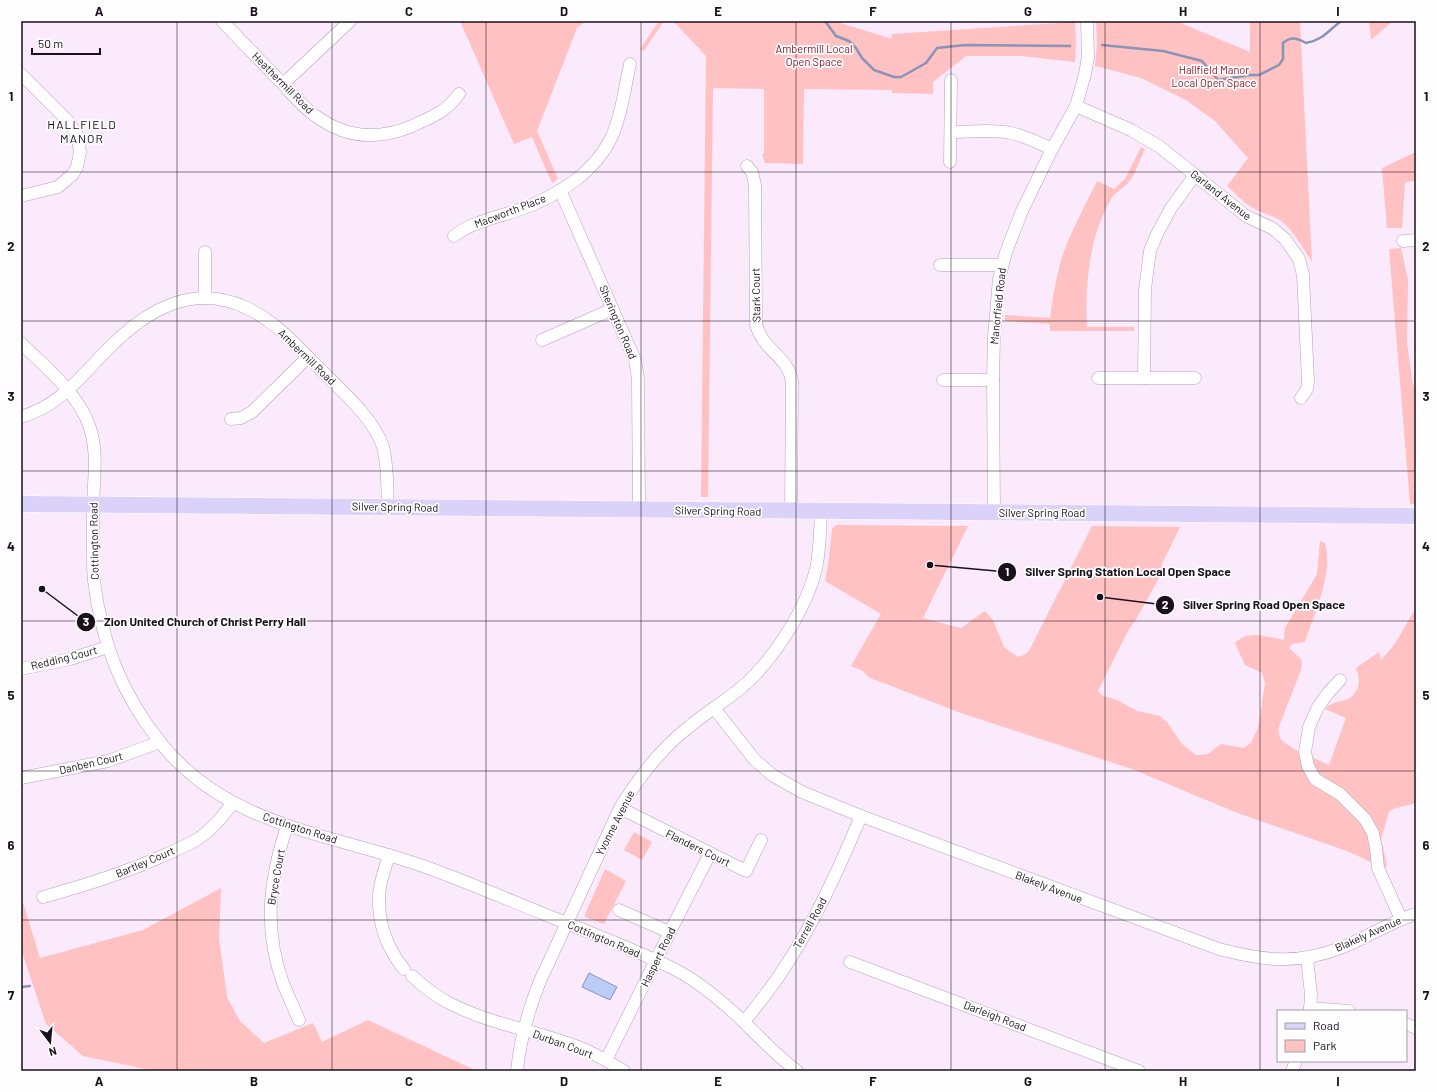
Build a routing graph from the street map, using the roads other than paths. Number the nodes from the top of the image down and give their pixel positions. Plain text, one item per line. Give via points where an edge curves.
1 (222, 21) edge
2 (350, 21) edge
3 (1087, 21) edge
4 (630, 64) dead end
5 (21, 74) edge
6 (950, 80) dead end
7 (283, 84) junction
8 (459, 94) dead end
9 (1076, 106) junction
10 (950, 132) junction
11 (1052, 149) junction
12 (950, 162) dead end
13 (747, 166) dead end
14 (1195, 175) junction
15 (560, 190) junction
16 (21, 196) edge
17 (454, 236) dead end
18 (1416, 240) edge
19 (1404, 241) dead end
20 (205, 252) dead end
21 (940, 265) dead end
22 (1002, 265) junction
23 (205, 298) junction
24 (612, 309) junction
25 (542, 340) dead end
26 (21, 343) edge
27 (308, 357) junction
28 (1098, 378) dead end
29 (1144, 378) junction
30 (1195, 378) dead end
31 (943, 380) dead end
32 (993, 380) junction
33 (69, 391) junction
34 (1301, 398) dead end
35 (21, 417) edge
36 (231, 419) dead end
37 (21, 504) edge
38 (93, 504) junction
39 (388, 507) junction
40 (639, 510) junction
41 (791, 511) junction
42 (821, 512) junction
43 (994, 513) junction
44 (1416, 516) edge
45 (108, 647) junction
46 (21, 669) edge
47 (1340, 680) dead end
48 (714, 708) junction
49 (160, 742) junction
50 (21, 778) edge
51 (233, 804) junction
52 (620, 808) junction
53 (861, 816) junction
54 (287, 826) junction
55 (761, 840) dead end
56 (710, 854) junction
57 (388, 855) junction
58 (43, 897) dead end
59 (619, 910) dead end
60 (1416, 914) edge
61 (1401, 919) junction
62 (567, 923) junction
63 (669, 932) junction
64 (1307, 958) junction
65 (656, 961) junction
66 (850, 962) dead end
67 (1310, 1010) edge
68 (299, 1020) dead end
69 (744, 1022) junction
70 (523, 1030) junction
71 (606, 1060) junction
72 (517, 1071) edge
73 (624, 1071) edge
74 (797, 1071) edge
75 (1139, 1071) edge

1 - 7 street, Heathermill Road
2 - 7 street
3 - 9 street, Manorfield Road via 1086,74
4 - 15 street, Macworth Place via 617,121 608,144 582,174
5 - 16 street via 68,121 77,135 80,152 73,174 58,187
6 - 10 street
7 - 8 street, Heathermill Road via 324,122 340,130 369,136 402,130 442,112
9 - 11 street, Manorfield Road
9 - 14 street, Garland Avenue via 1146,138
10 - 11 street via 1002,131 1026,137
10 - 12 street
11 - 22 street, Manorfield Road via 1019,218
13 - 41 street, Stark Court via 752,172 755,185 756,324 764,343 788,368 792,382
14 - 29 street via 1171,208 1150,252 1145,289
14 - 34 street, Garland Avenue via 1246,216 1272,228 1299,259 1303,275 1308,381 1307,389
15 - 17 street, Macworth Place via 527,207 465,228
15 - 24 street, Sherington Road
18 - 19 street
20 - 23 street
21 - 22 street
22 - 32 street, Manorfield Road via 996,306
23 - 27 street, Ambermill Road via 248,308 275,326
23 - 33 street, Ambermill Road via 181,300 145,317 108,349
24 - 25 street
24 - 40 street, Sherington Road via 637,368
26 - 33 street, Cottington Road
27 - 36 street via 252,412 238,419
27 - 39 street, Ambermill Road via 350,399 378,437 386,466
28 - 29 street
29 - 30 street
31 - 32 street
32 - 43 street, Manorfield Road
33 - 35 street, Ambermill Road via 49,405
33 - 38 street, Cottington Road via 86,417 92,434
37 - 38 main road, Silver Spring Road
38 - 39 main road, Silver Spring Road
38 - 45 street, Cottington Road via 93,578
39 - 40 main road, Silver Spring Road
40 - 41 main road, Silver Spring Road
41 - 42 main road, Silver Spring Road
42 - 43 main road, Silver Spring Road
42 - 48 street, Yvonne Avenue via 816,568 800,608 780,644 765,663 742,687
43 - 44 main road, Silver Spring Road
45 - 46 street, Redding Court via 70,659
45 - 49 street, Cottington Road via 126,691
47 - 61 street via 1318,707 1309,727 1305,752 1308,766 1315,778 1340,794 1364,818 1373,833 1378,868
48 - 52 street, Yvonne Avenue via 689,726 650,764
48 - 53 street, Blakely Avenue via 754,759 772,775 807,794
49 - 50 street, Danben Court via 108,762
49 - 51 street, Cottington Road via 195,776
51 - 54 street, Cottington Road
51 - 58 street, Bartley Court via 222,818 196,840 128,871
52 - 56 street, Flanders Court
52 - 62 street, Yvonne Avenue
53 - 64 street, Blakely Avenue via 1219,949 1263,959
53 - 69 street, Terrell Road via 836,876 816,914 779,976
54 - 57 street, Cottington Road
54 - 68 street, Bryce Court via 279,850 270,909 278,964
55 - 56 street, Flanders Court via 746,871
56 - 63 street, Haspert Road
57 - 62 street, Cottington Road via 451,876
57 - 70 street, Durban Court via 379,897 385,938 396,960 425,988 448,1002 471,1013
59 - 63 street
60 - 61 street, Blakely Avenue
61 - 64 street, Blakely Avenue via 1343,947
62 - 65 street, Cottington Road
62 - 70 street, Yvonne Avenue via 540,981
63 - 65 street, Haspert Road
64 - 67 street
65 - 69 street, Cottington Road via 697,983
65 - 71 street, Haspert Road
66 - 75 street, Darleigh Road
69 - 74 street, Cottington Road
70 - 71 street, Durban Court via 581,1048
70 - 72 street, Yvonne Avenue
71 - 73 street, Durban Court

